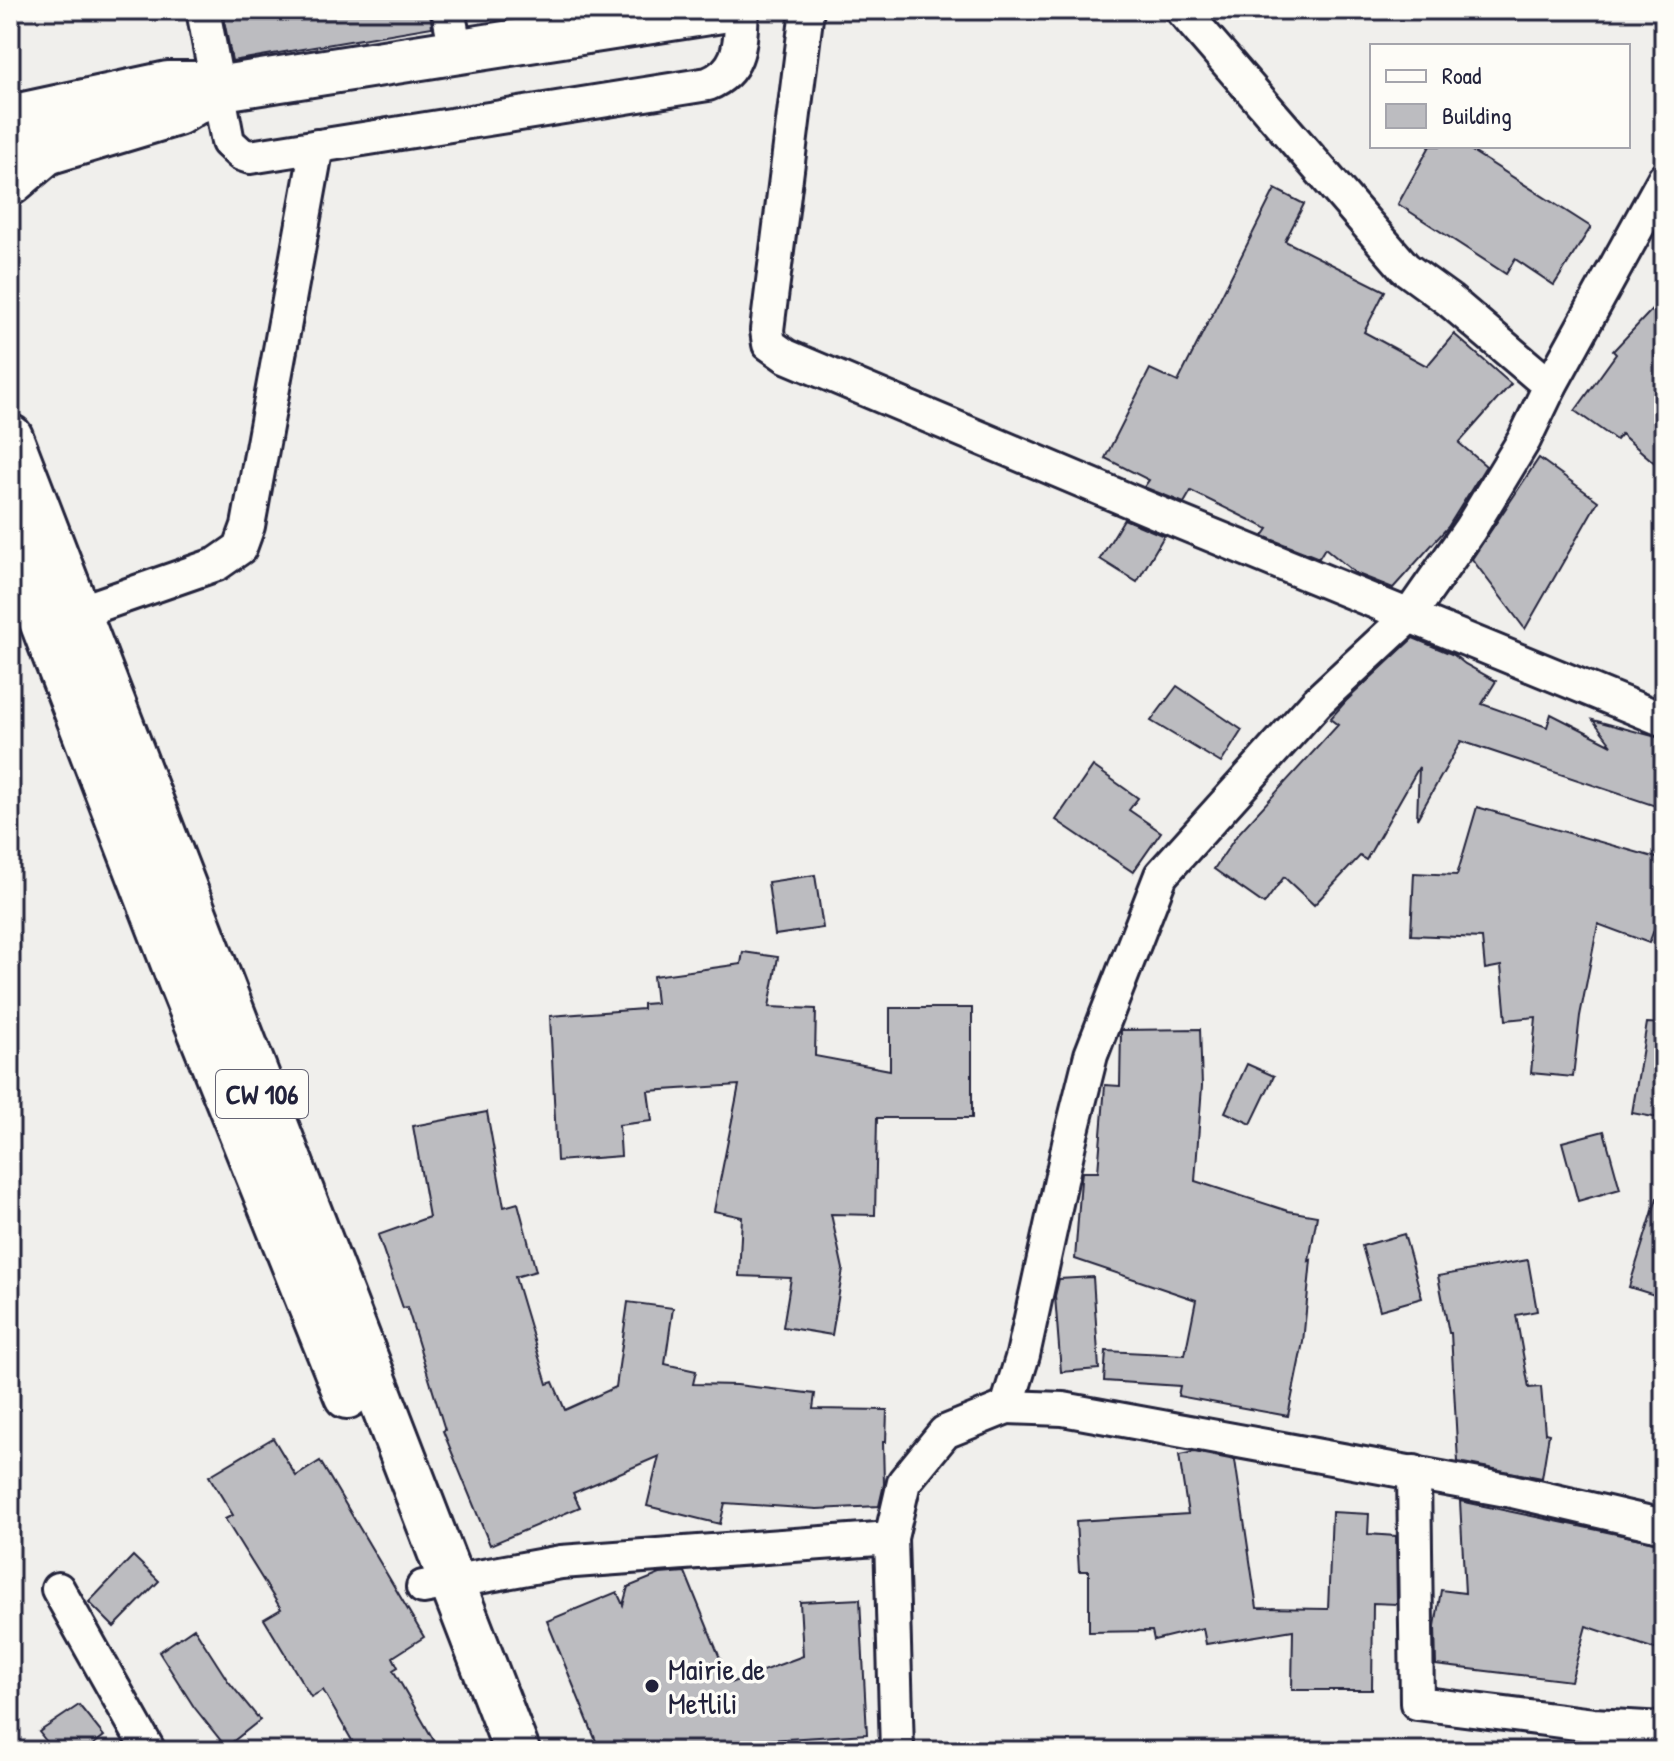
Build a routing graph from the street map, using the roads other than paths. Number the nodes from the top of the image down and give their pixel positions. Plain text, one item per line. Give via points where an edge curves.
1 (203, 10) edge
2 (722, 10) edge
3 (742, 10) edge
4 (807, 10) edge
5 (1182, 10) edge
6 (452, 30) edge
7 (216, 89) junction
8 (10, 118) edge
9 (317, 146) junction
10 (27, 158) edge
11 (1664, 179) edge
12 (10, 183) edge
13 (1550, 386) junction
14 (10, 437) edge
15 (10, 538) edge
16 (76, 613) junction
17 (1409, 616) junction
18 (1664, 720) edge
19 (1007, 1407) junction
20 (1414, 1472) junction
21 (1664, 1526) edge
22 (891, 1538) junction
23 (437, 1585) junction
24 (58, 1589) dead end
25 (1664, 1729) edge
26 (149, 1751) edge
27 (489, 1751) edge
28 (517, 1751) edge
29 (897, 1751) edge

1 - 7 street
2 - 6 main road
3 - 9 street via 740,54 720,79 708,84
4 - 17 street via 769,344 786,356
5 - 13 street via 1405,268
6 - 7 main road
7 - 8 main road via 168,84
7 - 9 street via 228,142 241,154
7 - 10 main road via 177,113
9 - 16 street via 240,548 217,564
10 - 12 main road
11 - 13 street
13 - 17 street via 1486,503
14 - 16 main road, CW 106
15 - 23 main road, CW 106 via 180,980
16 - 23 main road, CW 106
17 - 18 street
17 - 19 street via 1317,702 1161,875 1091,1055
19 - 20 street via 1063,1409
19 - 22 street via 945,1432 904,1482
20 - 21 street
20 - 25 street via 1417,1703
22 - 23 street via 561,1562
22 - 29 street
23 - 27 main road, CW 106
23 - 28 main road, CW 106
24 - 26 street

